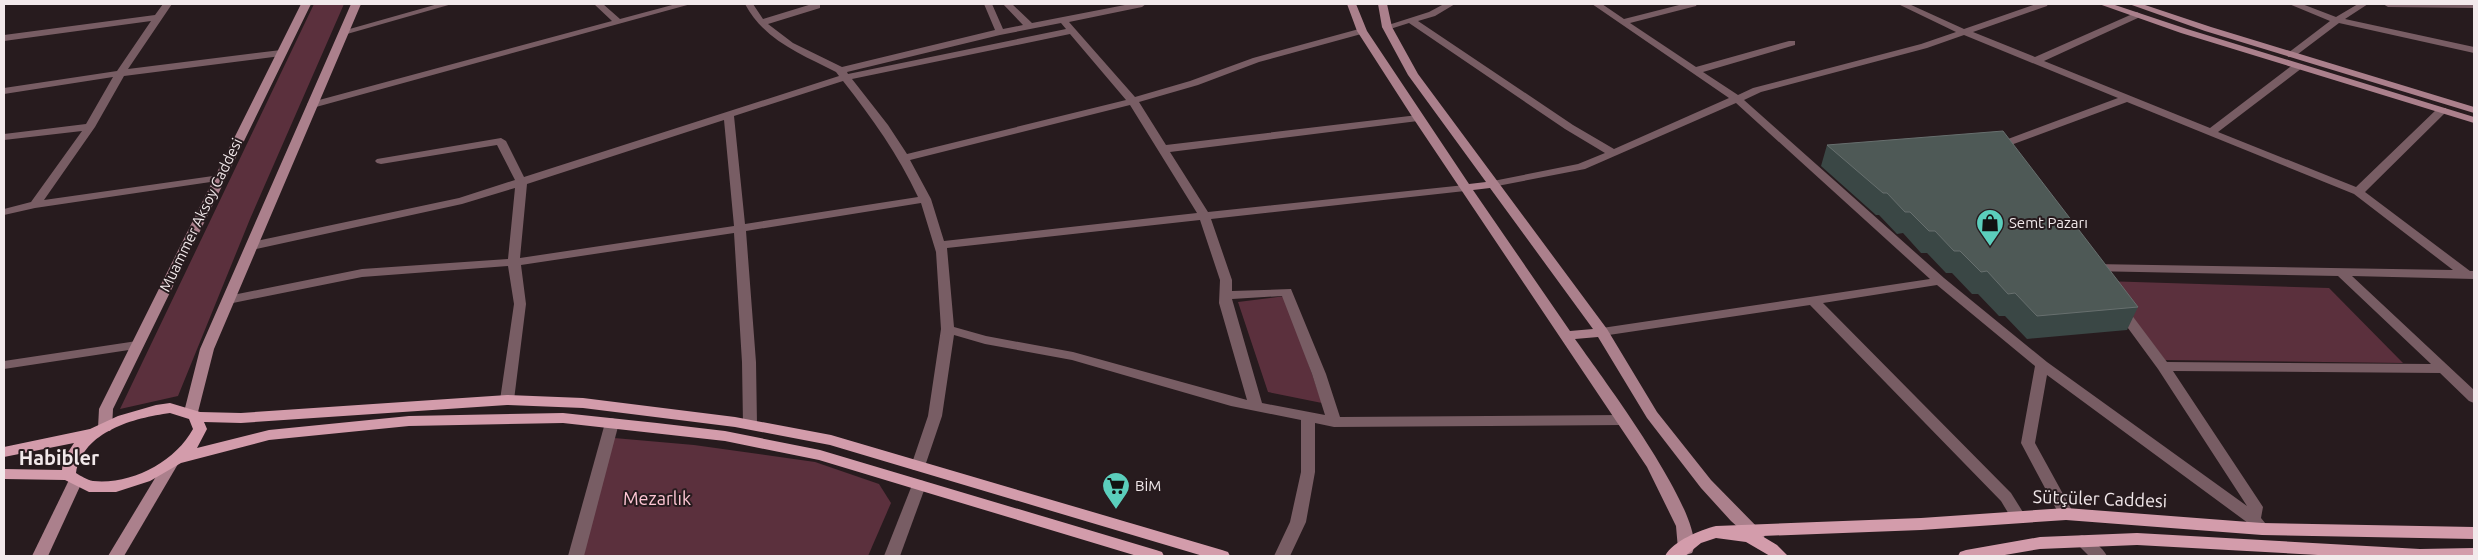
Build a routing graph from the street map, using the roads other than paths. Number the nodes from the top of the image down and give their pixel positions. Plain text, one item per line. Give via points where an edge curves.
1 (167, 4) edge
2 (306, 4) edge
3 (356, 4) edge
4 (447, 4) edge
5 (598, 4) edge
6 (686, 4) edge
7 (749, 4) edge
8 (816, 4) edge
9 (988, 4) edge
10 (1007, 4) edge
11 (1142, 4) edge
12 (1351, 4) edge
13 (1383, 4) edge
14 (1450, 4) edge
15 (1596, 4) edge
16 (1693, 4) edge
17 (1902, 4) edge
18 (2044, 4) edge
19 (2104, 4) edge
20 (2294, 4) edge
21 (2364, 4) edge
22 (2388, 4) edge
23 (2474, 5) edge
24 (2137, 7) edge
25 (159, 17) junction
26 (1062, 20) junction
27 (2337, 20) junction
28 (1412, 21) junction
29 (618, 22) junction
30 (1622, 22) junction
31 (761, 23) junction
32 (1030, 26) junction
33 (1387, 28) junction
34 (1071, 31) junction
35 (1362, 31) junction
36 (344, 32) junction
37 (1000, 32) junction
38 (1964, 32) junction
39 (4, 38) edge
40 (1792, 43) dead end
41 (2474, 50) edge
42 (281, 53) junction
43 (2291, 54) junction
44 (2035, 61) junction
45 (2298, 66) junction
46 (1694, 71) junction
47 (120, 73) junction
48 (843, 74) junction
49 (4, 91) edge
50 (2127, 98) junction
51 (1737, 99) junction
52 (1133, 101) junction
53 (312, 106) junction
54 (2442, 110) junction
55 (2474, 110) edge
56 (729, 115) junction
57 (1418, 118) junction
58 (2474, 120) edge
59 (90, 127) junction
60 (2211, 132) junction
61 (4, 137) edge
62 (1980, 148) edge
63 (1164, 149) junction
64 (1613, 153) junction
65 (904, 158) junction
66 (1825, 160) dead end
67 (381, 161) dead end
68 (1806, 161) junction
69 (220, 178) junction
70 (521, 182) junction
71 (1492, 184) junction
72 (1465, 188) junction
73 (2358, 192) junction
74 (924, 199) junction
75 (35, 205) junction
76 (4, 212) edge
77 (1204, 215) junction
78 (740, 228) junction
79 (940, 245) junction
80 (252, 246) junction
81 (514, 262) junction
82 (2341, 272) junction
83 (2470, 274) edge
84 (1940, 281) junction
85 (2101, 283) edge
86 (1225, 295) junction
87 (2112, 298) edge
88 (228, 300) junction
89 (1813, 300) junction
90 (948, 329) junction
91 (1602, 332) junction
92 (1565, 336) junction
93 (137, 345) junction
94 (4, 365) edge
95 (2042, 366) junction
96 (2163, 366) junction
97 (2444, 369) junction
98 (2474, 398) edge
99 (507, 400) junction
100 (1256, 406) junction
101 (195, 415) junction
102 (1308, 417) junction
103 (1622, 420) junction
104 (1334, 422) junction
105 (612, 423) junction
106 (750, 425) junction
107 (100, 431) junction
108 (4, 452) edge
109 (175, 461) junction
110 (918, 466) junction
111 (4, 474) edge
112 (71, 478) junction
113 (919, 485) junction
114 (2066, 514) junction
115 (2018, 517) junction
116 (2258, 524) junction
117 (1752, 531) junction
118 (1724, 532) junction
119 (2474, 533) edge
120 (2082, 541) junction
121 (1777, 553) edge
122 (1681, 554) edge
123 (2474, 554) edge
124 (40, 556) edge
125 (116, 556) edge
126 (576, 556) edge
127 (892, 556) edge
128 (1156, 556) edge
129 (1222, 556) edge
130 (1282, 556) edge
131 (1966, 556) edge
132 (2099, 556) edge

1 - 25 street
2 - 42 main road, Muammer Aksoy Caddesi
3 - 36 main road
4 - 36 street
5 - 29 street
6 - 29 street
7 - 31 street
8 - 31 street
9 - 37 street
10 - 32 street
11 - 26 street
12 - 35 main road
13 - 33 main road
14 - 28 street
15 - 30 street
16 - 30 street
17 - 38 street
18 - 38 street
19 - 24 main road
20 - 27 street
21 - 27 street
22 - 23 street
24 - 43 main road
24 - 44 street
24 - 45 main road
25 - 39 street
25 - 47 street
26 - 32 street
26 - 34 street
27 - 41 street
27 - 43 street
28 - 33 street
28 - 64 street
29 - 53 street
30 - 46 street
31 - 48 street via 790,45
32 - 37 street
33 - 71 main road via 1413,75
34 - 48 street
34 - 52 street
35 - 52 street via 1256,60
35 - 57 main road
36 - 53 main road
37 - 48 street
38 - 44 street
38 - 51 street via 1924,46 1757,90
40 - 46 street
42 - 47 street
42 - 69 main road, Muammer Aksoy Caddesi
43 - 55 main road
44 - 50 street
45 - 54 main road
45 - 60 street
46 - 51 street
47 - 49 street
47 - 59 street
48 - 56 street
48 - 65 street
50 - 60 street
50 - 62 street via 2002,151
51 - 64 street
51 - 68 street
52 - 63 street
52 - 65 street
53 - 80 main road
54 - 58 main road
54 - 73 street
56 - 70 street
56 - 78 street
57 - 63 street
57 - 72 main road
59 - 61 street
59 - 75 street
60 - 73 street
63 - 77 street
64 - 71 street via 1581,167
65 - 74 street
66 - 68 street
67 - 70 street via 502,141
68 - 84 street
69 - 75 street
69 - 93 main road, Muammer Aksoy Caddesi
70 - 80 street via 462,201
70 - 81 street
71 - 72 main road
71 - 91 main road
72 - 77 street
72 - 92 main road
73 - 83 street
74 - 78 street
74 - 79 street
75 - 76 street
77 - 79 street
77 - 86 street via 1226,280
78 - 81 street
78 - 106 street
79 - 90 street
80 - 88 main road
81 - 88 street via 362,274
81 - 99 street via 520,304
82 - 83 street
82 - 85 street via 2087,264
82 - 97 street
84 - 89 street
84 - 95 street
86 - 100 street
86 - 104 street via 1287,292
87 - 96 street
88 - 101 main road via 207,350
89 - 91 street
89 - 115 street via 1994,484
90 - 100 street via 985,340 1073,356
90 - 110 street via 935,416
91 - 92 main road
91 - 117 main road via 1652,415 1706,484
92 - 103 main road
93 - 94 street
93 - 107 main road, Muammer Aksoy Caddesi via 106,409
95 - 114 street via 2028,443
95 - 116 street
96 - 97 street
96 - 116 street via 2255,507
97 - 98 street
99 - 101 main road via 241,418
99 - 106 main road via 584,404
100 - 102 street
101 - 107 main road via 170,408 155,410 124,418
101 - 109 main road via 201,426 199,436 192,447
102 - 104 street
102 - 130 street via 1308,472 1298,522
103 - 104 street
103 - 122 main road via 1654,465 1674,502 1684,526
105 - 109 main road via 563,418 409,421 269,435
105 - 113 main road via 724,436 820,454
105 - 126 street
106 - 110 main road via 831,440
107 - 108 main road
107 - 112 main road via 72,455 68,465
109 - 112 main road via 143,478 122,484 86,487
109 - 125 main road
110 - 129 main road
111 - 112 main road
112 - 124 main road
113 - 127 street
113 - 128 main road
114 - 115 main road, Sütçüler Caddesi
114 - 116 main road, Sütçüler Caddesi
115 - 117 main road, Sütçüler Caddesi
116 - 119 main road, Sütçüler Caddesi
117 - 118 main road, Sütçüler Caddesi
117 - 121 main road
118 - 121 main road via 1759,541
118 - 122 main road via 1695,540
120 - 123 main road via 2137,539 2420,555
120 - 131 main road via 2040,543
120 - 132 street

